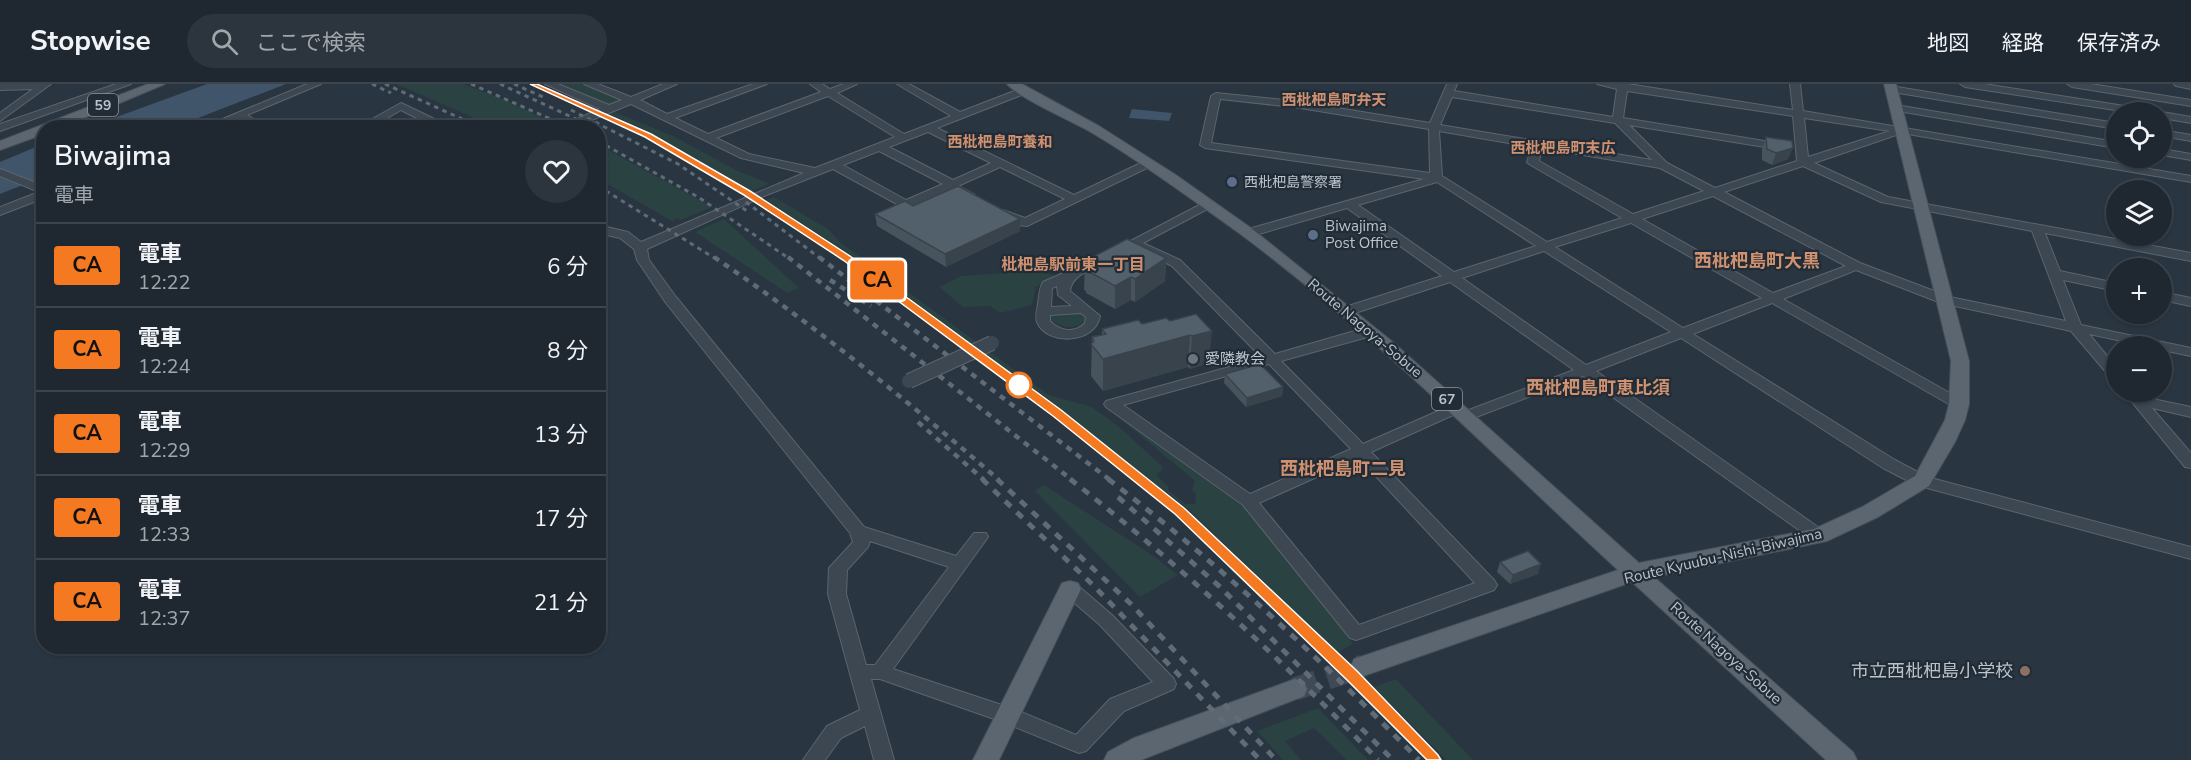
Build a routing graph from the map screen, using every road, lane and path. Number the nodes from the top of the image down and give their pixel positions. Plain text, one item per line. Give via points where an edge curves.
1 (126, 84) edge
2 (159, 84) edge
3 (316, 84) edge
4 (550, 84) edge
5 (589, 84) edge
6 (672, 84) edge
7 (762, 84) edge
8 (815, 84) edge
9 (852, 84) edge
10 (902, 84) edge
11 (1602, 84) edge
12 (1795, 84) edge
13 (1965, 84) edge
14 (2072, 84) edge
15 (2179, 84) edge
16 (45, 85) edge
17 (1981, 85) edge
18 (1623, 86) edge
19 (1890, 86) edge
20 (2191, 86) edge
21 (0, 87) edge
22 (1019, 87) edge
23 (2115, 87) edge
24 (1450, 88) edge
25 (829, 93) junction
26 (631, 100) junction
27 (2123, 102) edge
28 (2191, 102) edge
29 (261, 105) junction
30 (1989, 105) junction
31 (2106, 107) edge
32 (1896, 108) junction
33 (609, 109) junction
34 (1798, 114) junction
35 (959, 116) junction
36 (243, 117) junction
37 (668, 117) junction
38 (2172, 117) edge
39 (66, 120) edge
40 (225, 120) edge
41 (235, 120) edge
42 (249, 120) edge
43 (376, 120) edge
44 (429, 120) edge
45 (581, 120) edge
46 (1618, 120) junction
47 (2191, 120) edge
48 (2, 124) edge
49 (2106, 124) edge
50 (1996, 125) junction
51 (1434, 127) junction
52 (929, 128) junction
53 (1902, 130) junction
54 (36, 132) edge
55 (2172, 135) edge
56 (708, 136) junction
57 (903, 138) junction
58 (2191, 138) edge
59 (2106, 143) edge
60 (1538, 144) junction
61 (0, 146) edge
62 (880, 147) junction
63 (2004, 147) junction
64 (2172, 154) edge
65 (1802, 156) junction
66 (2191, 157) edge
67 (1000, 163) junction
68 (1149, 163) junction
69 (834, 165) junction
70 (1663, 165) junction
71 (2161, 168) edge
72 (0, 172) edge
73 (816, 172) junction
74 (2165, 174) junction
75 (1437, 177) junction
76 (2191, 179) edge
77 (950, 185) junction
78 (36, 188) edge
79 (1712, 192) junction
80 (36, 194) edge
81 (1074, 199) junction
82 (1209, 204) junction
83 (1349, 204) junction
84 (1922, 206) junction
85 (0, 211) edge
86 (1632, 218) junction
87 (2037, 228) junction
88 (606, 231) edge
89 (1248, 233) junction
90 (1133, 243) junction
91 (1546, 246) junction
92 (640, 247) junction
93 (2191, 257) edge
94 (1856, 266) junction
95 (2055, 274) junction
96 (1071, 276) junction
97 (1451, 276) junction
98 (2106, 285) edge
99 (1774, 298) junction
100 (2172, 298) edge
101 (1946, 300) junction
102 (2191, 302) edge
103 (1084, 309) junction
104 (1043, 311) junction
105 (1347, 311) junction
106 (2075, 327) junction
107 (1370, 331) junction
108 (1683, 334) junction
109 (992, 343) dead end
110 (2191, 352) edge
111 (1271, 359) junction
112 (2106, 363) edge
113 (1585, 371) junction
114 (909, 381) dead end
115 (2140, 402) edge
116 (2157, 402) edge
117 (1959, 404) junction
118 (1462, 412) junction
119 (2191, 412) edge
120 (1361, 451) junction
121 (2191, 463) edge
122 (1922, 481) junction
123 (1249, 501) junction
124 (858, 531) junction
125 (1819, 536) junction
126 (980, 537) dead end
127 (2191, 553) edge
128 (960, 564) junction
129 (1637, 572) junction
130 (1070, 589) joint
131 (1363, 666) tunnel mouth
132 (858, 672) junction
133 (880, 672) junction
134 (1295, 689) tunnel mouth
135 (870, 714) junction
136 (1006, 715) junction
137 (813, 760) edge
138 (884, 760) edge
139 (986, 760) edge
140 (1117, 760) edge
141 (1844, 760) edge

1 - 48 street
2 - 39 main road, 59
3 - 29 street
4 - 33 street
5 - 26 street
6 - 26 street
7 - 37 street
8 - 25 street
9 - 25 street
10 - 35 street
11 - 18 street
12 - 34 street
13 - 17 street
14 - 23 street
15 - 20 street
16 - 21 street
16 - 48 street
17 - 30 street
17 - 31 street
18 - 34 street
18 - 46 street
19 - 30 street
19 - 32 main road, Route Kyuubu-Nishi-Biwajima
22 - 35 street
22 - 68 main road, Route Nagoya-Sobue / 67
23 - 27 street
23 - 28 street
24 - 46 street
24 - 51 street
25 - 56 street
25 - 57 street
26 - 33 street
26 - 37 street
29 - 36 street
29 - 40 street
30 - 49 street
30 - 50 street
32 - 50 street
32 - 53 main road, Route Kyuubu-Nishi-Biwajima
33 - 45 street
34 - 53 street
34 - 65 street
35 - 52 street
36 - 41 street
36 - 42 street
37 - 56 street
38 - 47 street
43 - 44 street via 401,106
46 - 65 street
46 - 70 street
50 - 59 street
50 - 63 street
51 - 60 street
51 - 75 street
51 - 75 street via 1294,104 1216,96 1205,145
52 - 57 street
52 - 67 street
53 - 63 street
53 - 65 street
53 - 84 main road, Route Kyuubu-Nishi-Biwajima
54 - 61 main road, 59
55 - 58 street
56 - 73 street via 745,156
57 - 62 street
60 - 70 street
60 - 86 street via 1533,162
62 - 69 street
62 - 77 street
63 - 74 street
64 - 66 street
65 - 79 street
65 - 84 street via 1879,199
67 - 77 street
67 - 81 street
68 - 81 street
68 - 82 main road, Route Nagoya-Sobue / 67
69 - 73 street
69 - 77 street via 906,205
70 - 79 street
71 - 74 street
72 - 78 street
73 - 92 street
74 - 76 street
75 - 83 street
75 - 91 street
77 - 81 street via 1019,222 1027,222
79 - 86 street
79 - 94 street
80 - 85 street
82 - 89 main road, Route Nagoya-Sobue / 67
82 - 90 street
83 - 89 street
83 - 97 street
84 - 87 street
84 - 101 main road, Route Kyuubu-Nishi-Biwajima
86 - 91 street
86 - 99 street
87 - 93 street
87 - 95 street
88 - 92 street via 624,235
89 - 105 main road, Route Nagoya-Sobue / 67
90 - 96 street
90 - 111 street via 1176,263
91 - 97 street
91 - 108 street
92 - 124 street via 643,260 671,300
94 - 99 street
94 - 101 street
95 - 98 street
95 - 106 street
96 - 103 street via 1063,292
96 - 104 street via 1048,285
97 - 105 street
97 - 113 street
99 - 108 street
99 - 117 street
100 - 102 street
101 - 106 street
101 - 117 main road, Route Kyuubu-Nishi-Biwajima via 1959,354
103 - 104 street
103 - 104 street via 1093,322 1079,333 1048,330
105 - 107 main road, Route Nagoya-Sobue / 67
106 - 110 street
106 - 112 street
107 - 111 street
107 - 118 main road, Route Nagoya-Sobue / 67
108 - 113 street
108 - 122 street
109 - 114 street, bridge
111 - 120 street
111 - 123 street via 1111,404
113 - 118 street
113 - 125 street
115 - 121 street
116 - 119 street
117 - 122 main road, Route Kyuubu-Nishi-Biwajima via 1945,442
118 - 120 street
118 - 129 main road, Route Nagoya-Sobue / 67
120 - 123 street
120 - 123 street via 1488,585 1356,633
122 - 125 main road, Route Kyuubu-Nishi-Biwajima
122 - 127 street
124 - 128 street
124 - 132 street via 862,543 838,568 837,594
125 - 129 main road, Route Kyuubu-Nishi-Biwajima
126 - 128 street
128 - 133 street
129 - 131 main road, Route Kyuubu-Nishi-Biwajima
129 - 141 main road, Route Nagoya-Sobue / 67
130 - 136 main road
130 - 136 street via 1106,620 1167,684 1118,705 1079,745
132 - 133 street
132 - 135 street
133 - 136 street
134 - 140 main road via 1143,746
135 - 137 street via 834,732
135 - 138 street
136 - 139 main road

